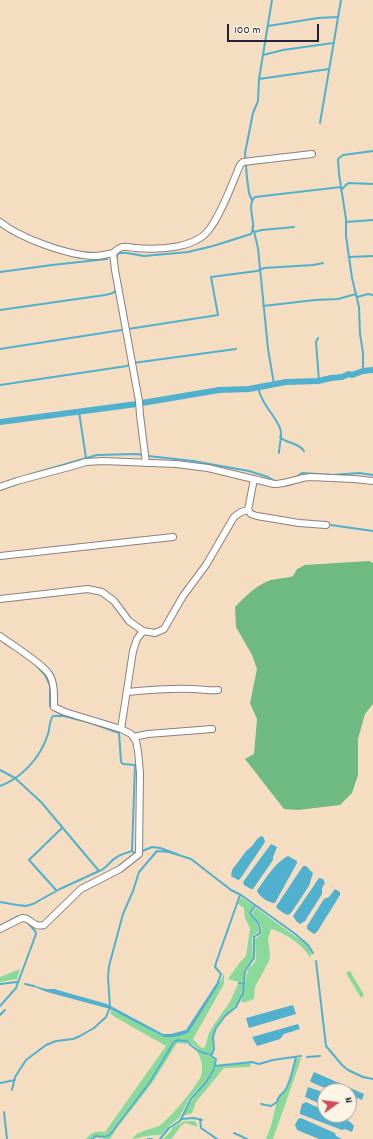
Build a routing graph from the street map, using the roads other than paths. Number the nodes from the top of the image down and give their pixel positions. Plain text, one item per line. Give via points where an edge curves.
1 (312, 154) dead end
2 (0, 222) edge
3 (113, 253) junction
4 (146, 463) junction
5 (254, 479) junction
6 (373, 481) edge
7 (0, 487) edge
8 (248, 510) junction
9 (326, 525) dead end
10 (173, 537) dead end
11 (0, 556) edge
12 (0, 598) edge
13 (143, 631) junction
14 (0, 636) edge
15 (218, 690) dead end
16 (127, 692) junction
17 (122, 729) junction
18 (212, 730) dead end
19 (133, 737) junction
20 (0, 929) edge

1 - 3 street via 243,162 220,211 208,231 197,240 166,248 123,247
2 - 3 street via 30,239 62,250 95,256
3 - 4 street via 139,401
4 - 5 street via 208,468
4 - 7 street via 86,462
5 - 6 street via 274,484 285,484 310,477
5 - 8 street
8 - 9 street via 256,516
8 - 13 street via 234,517 164,629 155,633
10 - 11 street
12 - 13 street via 88,589 102,592 114,601 129,621
13 - 16 street via 133,651
14 - 17 street via 50,674 54,707
15 - 16 street
16 - 17 street
17 - 19 street
18 - 19 street
19 - 20 street via 138,751 140,773 139,854 120,869 81,889 44,925 39,926 22,918

